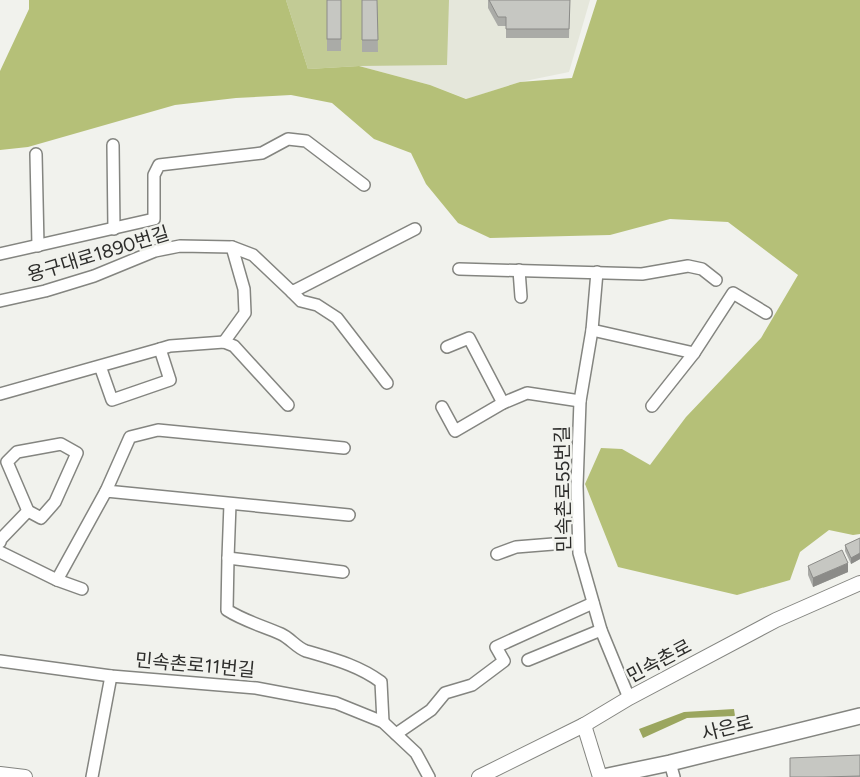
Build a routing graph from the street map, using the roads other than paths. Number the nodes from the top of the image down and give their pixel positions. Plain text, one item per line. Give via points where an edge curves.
1 (113, 145) dead end
2 (36, 154) dead end
3 (364, 185) dead end
4 (114, 229) junction
5 (414, 229) dead end
6 (38, 246) junction
7 (232, 246) junction
8 (0, 254) edge
9 (459, 269) dead end
10 (519, 270) junction
11 (597, 272) junction
12 (716, 280) dead end
13 (292, 292) junction
14 (521, 297) dead end
15 (0, 301) edge
16 (766, 313) dead end
17 (592, 330) junction
18 (224, 342) junction
19 (447, 347) dead end
20 (160, 349) junction
21 (694, 353) junction
22 (100, 366) junction
23 (387, 383) dead end
24 (0, 394) edge
25 (580, 401) junction
26 (503, 403) junction
27 (288, 405) dead end
28 (652, 406) dead end
29 (442, 407) dead end
30 (344, 448) dead end
31 (3, 462) edge
32 (106, 491) junction
33 (230, 504) junction
34 (28, 511) junction
35 (349, 515) dead end
36 (0, 542) edge
37 (578, 542) junction
38 (0, 552) edge
39 (497, 554) dead end
40 (228, 558) junction
41 (344, 572) dead end
42 (57, 580) junction
43 (860, 583) edge
44 (82, 589) dead end
45 (593, 602) junction
46 (601, 630) junction
47 (528, 660) dead end
48 (0, 661) edge
49 (111, 676) junction
50 (629, 698) junction
51 (860, 716) edge
52 (383, 722) junction
53 (584, 725) junction
54 (396, 734) junction
55 (672, 770) edge
56 (0, 774) edge
57 (25, 777) edge
58 (92, 777) edge
59 (429, 777) edge
60 (479, 777) edge
61 (602, 777) edge

1 - 4 street
2 - 6 street
3 - 4 street via 306,141 288,139 262,153 159,165 154,176 154,219
4 - 6 street
5 - 13 street
6 - 8 street
7 - 13 street, 용구대로1890번길 via 253,255
7 - 15 street, 용구대로1890번길 via 180,246 155,251 94,276
7 - 18 street via 244,290 245,313
9 - 10 street
10 - 11 street
10 - 14 street
11 - 12 street via 642,274 688,266 702,269
11 - 17 street, 민속촌로55번길
13 - 23 street, 용구대로1890번길 via 301,301 317,305 337,318
16 - 21 street via 733,293
17 - 21 street
17 - 25 street, 민속촌로55번길
18 - 20 street
18 - 27 street via 234,346
19 - 26 street via 469,338
20 - 22 street
20 - 22 street via 170,380 112,400
21 - 28 street
22 - 24 street
25 - 26 street via 527,393
25 - 37 street, 민속촌로55번길
26 - 29 street via 455,431
30 - 32 street via 158,430 130,438
31 - 34 street
31 - 34 street via 17,452 61,444 80,448 55,502 41,518
32 - 33 street
32 - 42 street
33 - 35 street
33 - 40 street
34 - 36 street
37 - 39 street via 516,547
37 - 45 street, 민속촌로55번길
38 - 42 street
40 - 41 street
40 - 52 street via 228,610 239,618 282,635 304,651 354,666 381,682
42 - 44 street
43 - 50 street, 민속촌로 via 776,620
45 - 46 street, 민속촌로55번길
45 - 54 street via 496,647 504,661 472,685 445,693 431,710
46 - 47 street
46 - 50 street, 민속촌로55번길
48 - 49 street, 민속촌로11번길
49 - 52 street, 민속촌로11번길 via 256,688 336,703
49 - 58 street
50 - 53 street, 민속촌로
51 - 55 main road, 사은로
52 - 54 street, 민속촌로11번길
53 - 60 street, 민속촌로
53 - 61 street
54 - 59 street, 민속촌로11번길 via 416,753
55 - 61 main road, 사은로
56 - 57 street

